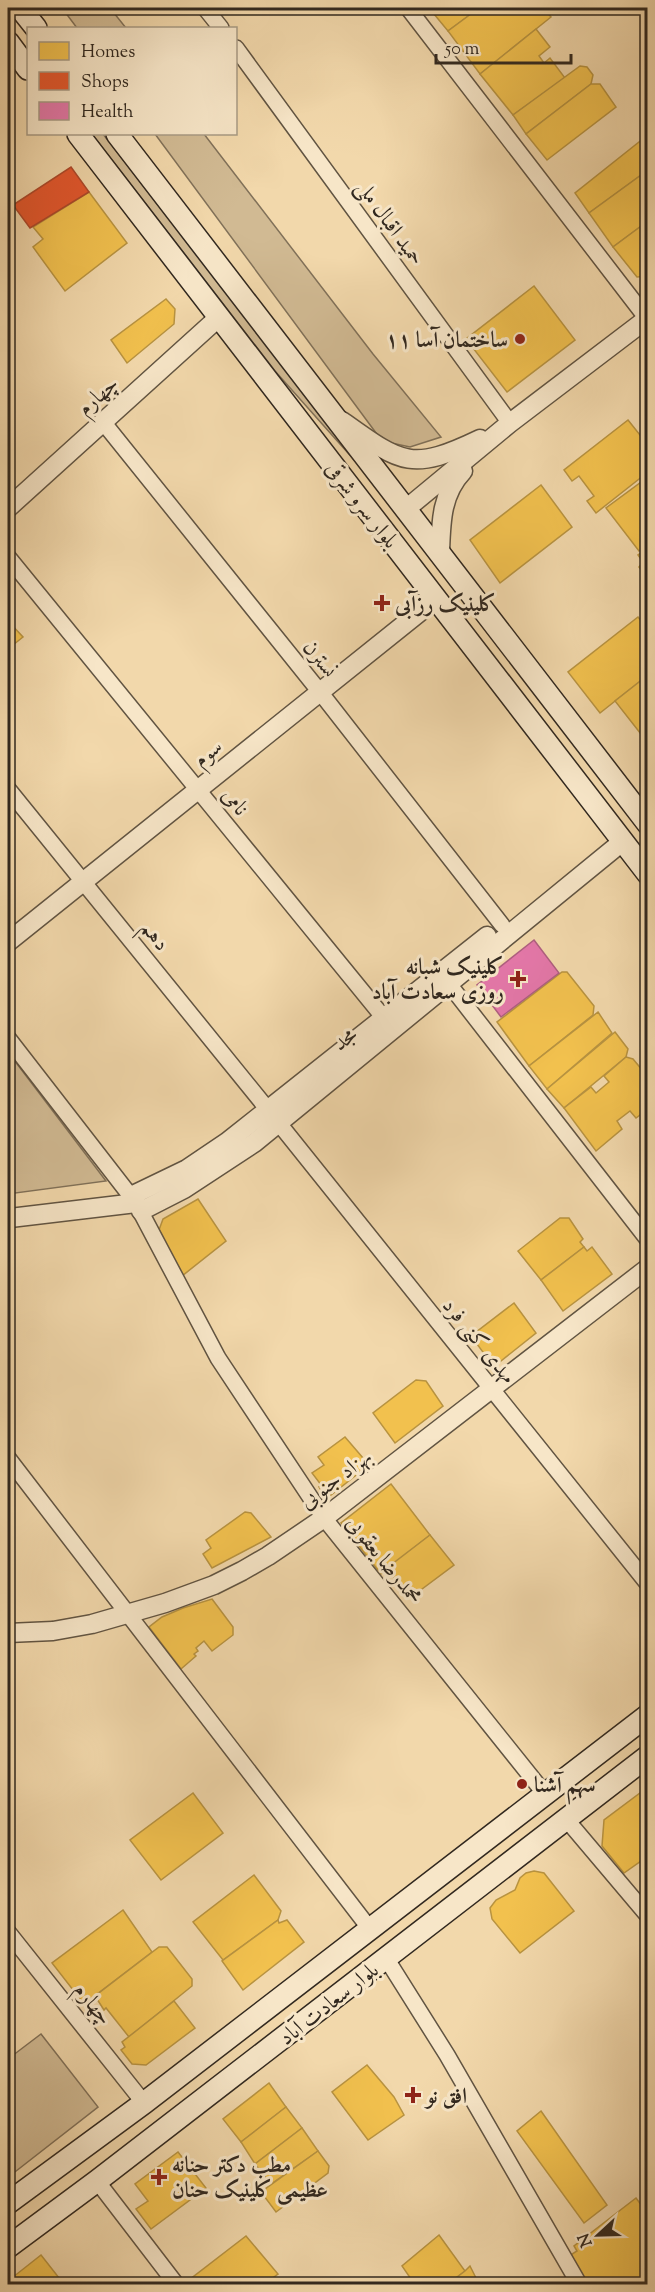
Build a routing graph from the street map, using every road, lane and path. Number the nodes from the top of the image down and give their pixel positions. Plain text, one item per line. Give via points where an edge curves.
1 (20, 8) edge
2 (205, 8) edge
3 (408, 8) edge
4 (35, 27) edge
5 (220, 27) edge
6 (8, 42) edge
7 (237, 49) edge
8 (27, 68) edge
9 (79, 135) edge
10 (118, 135) edge
11 (218, 318) junction
12 (647, 318) edge
13 (334, 415) junction
14 (103, 422) junction
15 (510, 423) junction
16 (8, 508) edge
17 (406, 509) junction
18 (381, 528) junction
19 (440, 553) junction
20 (8, 556) edge
21 (436, 599) junction
22 (320, 692) junction
23 (8, 789) edge
24 (198, 790) junction
25 (648, 824) edge
26 (619, 838) junction
27 (648, 874) edge
28 (84, 881) junction
29 (505, 930) junction
30 (8, 942) edge
31 (445, 979) junction
32 (389, 1024) junction
33 (8, 1038) edge
34 (273, 1117) junction
35 (136, 1203) junction
36 (10, 1218) dead end
37 (648, 1240) edge
38 (648, 1268) edge
39 (490, 1388) junction
40 (8, 1458) edge
41 (324, 1518) junction
42 (648, 1584) edge
43 (127, 1614) junction
44 (8, 1633) edge
45 (648, 1715) edge
46 (594, 1756) junction
47 (648, 1756) edge
48 (610, 1785) junction
49 (545, 1794) junction
50 (567, 1819) junction
51 (648, 1916) edge
52 (370, 1929) junction
53 (8, 1932) edge
54 (386, 1958) junction
55 (144, 2103) junction
56 (97, 2181) junction
57 (8, 2203) edge
58 (8, 2247) edge
59 (176, 2284) edge
60 (579, 2284) edge

1 - 4 main road
2 - 5 street
3 - 12 street
6 - 8 main road
7 - 15 street, حمید اقبال ملی
9 - 11 main road, بلوار سرو شرقی
10 - 13 main road, بلوار سرو شرقی
11 - 14 street, چهارم
11 - 18 main road, بلوار سرو شرقی
12 - 15 street
13 - 15 street via 388,453 426,460 448,454
13 - 17 main road, بلوار سرو شرقی
14 - 16 street, چهارم
14 - 22 street, نسترن
15 - 17 street
15 - 19 street via 448,490 441,518
17 - 18 main road
17 - 19 main road, بلوار سرو شرقی
18 - 21 main road, بلوار سرو شرقی
19 - 25 main road, بلوار سرو شرقی
20 - 24 street, نامی
21 - 22 street, سوم
21 - 26 main road, بلوار سرو شرقی
22 - 24 street, سوم
22 - 29 street, نسترن
23 - 28 street, دهم
24 - 28 street, سوم
24 - 32 street, نامی
26 - 27 main road, بلوار سرو شرقی
26 - 29 street, مجد
28 - 30 street, سوم
28 - 34 street, دهم
29 - 31 street, مجد
31 - 32 street, مجد
31 - 37 street
32 - 34 street, مجد
33 - 35 street, محمدرضا یعقوبی
34 - 35 street, مجد via 158,1185
34 - 39 street, مهدی کنی فرد
35 - 36 street, مجد
35 - 41 street, محمدرضا یعقوبی via 218,1359
38 - 39 street, بهزاد جنوبی
39 - 41 street, بهزاد جنوبی
39 - 42 street, مهدی کنی فرد
40 - 43 street
41 - 43 street, بهزاد جنوبی via 268,1556 214,1585
41 - 49 street, محمدرضا یعقوبی
43 - 44 street, بهزاد جنوبی via 53,1631
43 - 52 street
45 - 46 main road, بلوار سعادت آباد
46 - 48 main road via 610,1767
46 - 49 main road, بلوار سعادت آباد
47 - 48 main road, بلوار سعادت آباد
48 - 50 main road, بلوار سعادت آباد
49 - 52 main road, بلوار سعادت آباد
50 - 51 street
50 - 54 main road, بلوار سعادت آباد
52 - 55 main road, بلوار سعادت آباد
53 - 55 street, چهارم
54 - 56 main road, بلوار سعادت آباد
54 - 60 street via 447,2055
55 - 57 main road, بلوار سعادت آباد
56 - 58 main road, بلوار سعادت آباد
56 - 59 street

